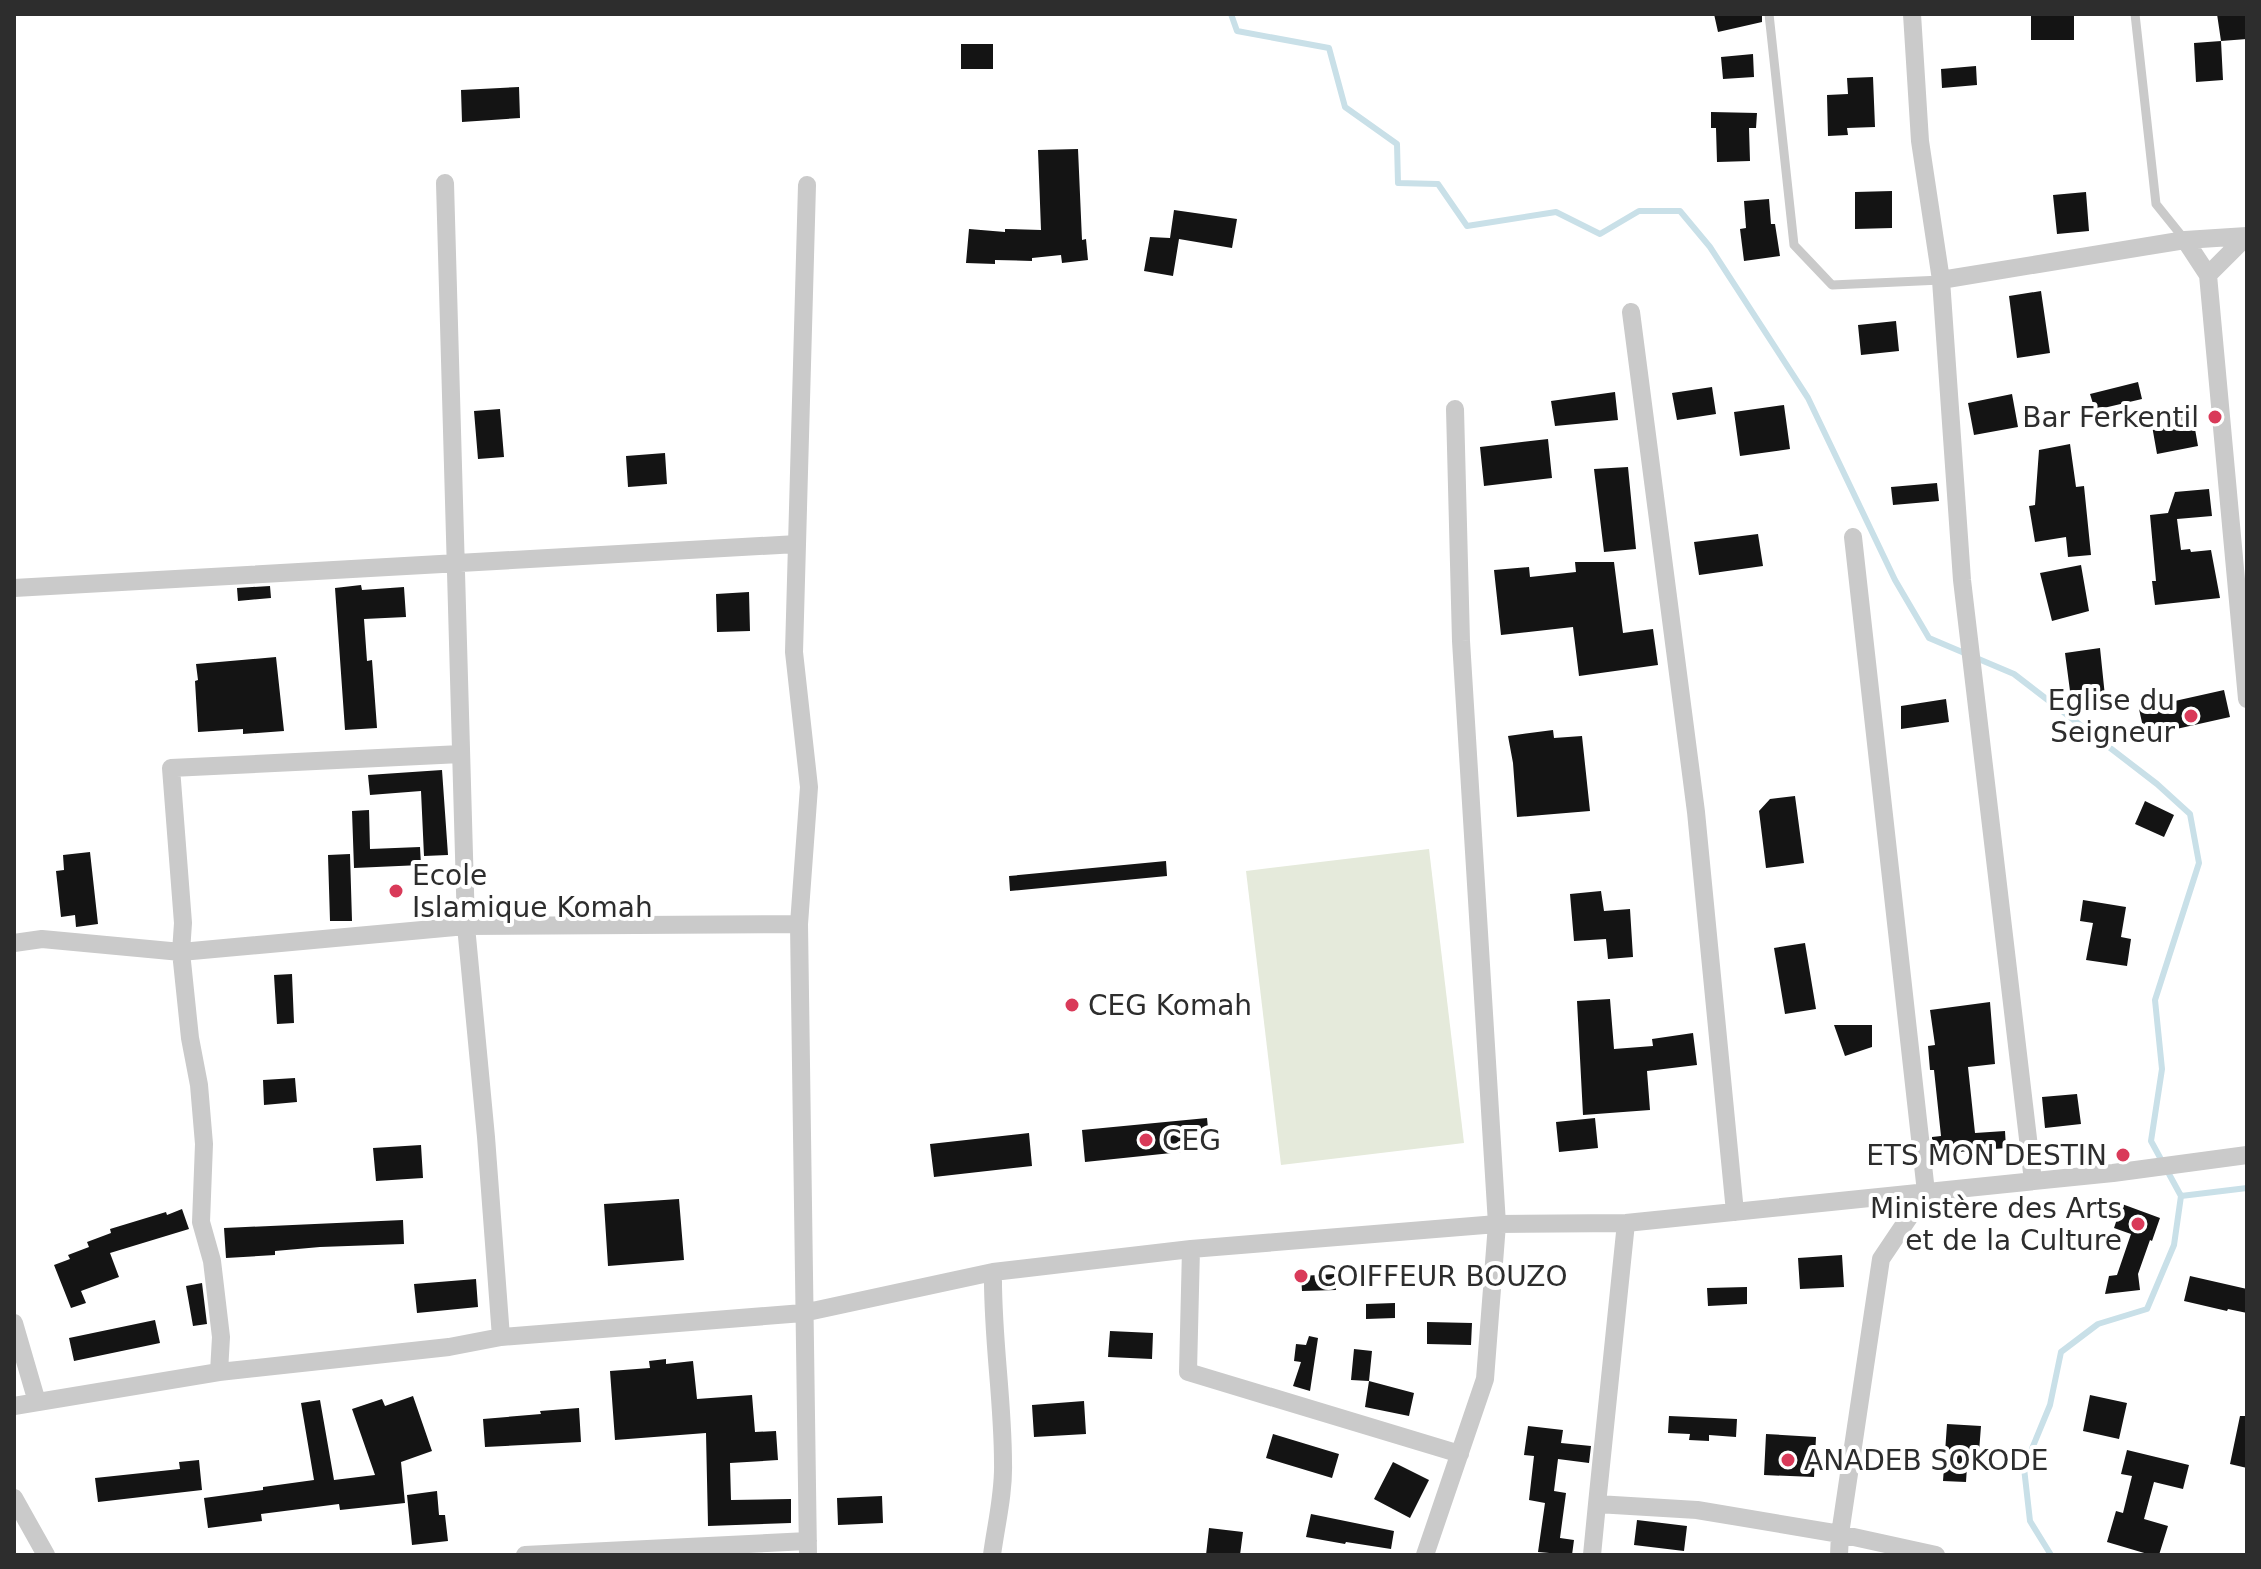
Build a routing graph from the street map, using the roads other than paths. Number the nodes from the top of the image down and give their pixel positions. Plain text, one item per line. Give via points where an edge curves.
1 (1769, 14) edge
2 (1912, 14) edge
3 (2135, 14) edge
4 (445, 183) dead end
5 (807, 185) dead end
6 (2247, 236) edge
7 (2185, 240) junction
8 (2208, 275) junction
9 (1941, 280) junction
10 (1631, 312) dead end
11 (1455, 409) dead end
12 (1853, 537) dead end
13 (797, 544) junction
14 (456, 564) junction
15 (14, 588) edge
16 (2247, 699) edge
17 (461, 754) junction
18 (799, 924) junction
19 (466, 926) junction
20 (14, 943) edge
21 (181, 952) junction
22 (2247, 1155) edge
23 (2033, 1181) junction
24 (1926, 1192) junction
25 (1735, 1212) junction
26 (1626, 1223) junction
27 (1497, 1224) junction
28 (1191, 1249) junction
29 (993, 1272) junction
30 (803, 1313) junction
31 (14, 1323) edge
32 (501, 1337) junction
33 (219, 1372) junction
34 (37, 1402) junction
35 (14, 1406) edge
36 (1460, 1454) junction
37 (14, 1498) edge
38 (1597, 1504) junction
39 (1840, 1534) junction
40 (808, 1548) edge
41 (46, 1555) edge
42 (525, 1555) edge
43 (992, 1555) edge
44 (1425, 1555) edge
45 (1592, 1555) edge
46 (1839, 1555) edge
47 (1936, 1555) edge

1 - 9 lane via 1794,245 1832,285
2 - 9 street via 1920,141
3 - 7 lane via 2156,204
4 - 14 street
5 - 13 street
6 - 7 street
6 - 8 street
7 - 8 street
7 - 9 street
8 - 16 street
9 - 23 street via 1962,580
10 - 25 street via 1696,812
11 - 27 street via 1461,641
12 - 24 street
13 - 14 street
13 - 18 street via 794,652 809,787
14 - 15 street
14 - 17 street
17 - 19 street
17 - 21 street via 171,768
18 - 19 street
18 - 30 street
19 - 21 street
19 - 32 street
20 - 21 street via 42,939
21 - 33 street via 199,1085 204,1144 201,1222 218,1306
22 - 23 street
23 - 24 street
24 - 25 street
24 - 39 street via 1881,1259
25 - 26 street
26 - 27 street
26 - 38 street
27 - 28 street
27 - 36 street via 1485,1379
28 - 29 street
28 - 36 street via 1188,1372
29 - 30 street
29 - 43 street via 1004,1466
30 - 32 street
30 - 40 street
31 - 34 street
32 - 33 street
33 - 34 street
34 - 35 street
36 - 44 street
37 - 41 street
38 - 39 street via 1697,1510
38 - 45 street
39 - 46 street
39 - 47 street
40 - 42 street

